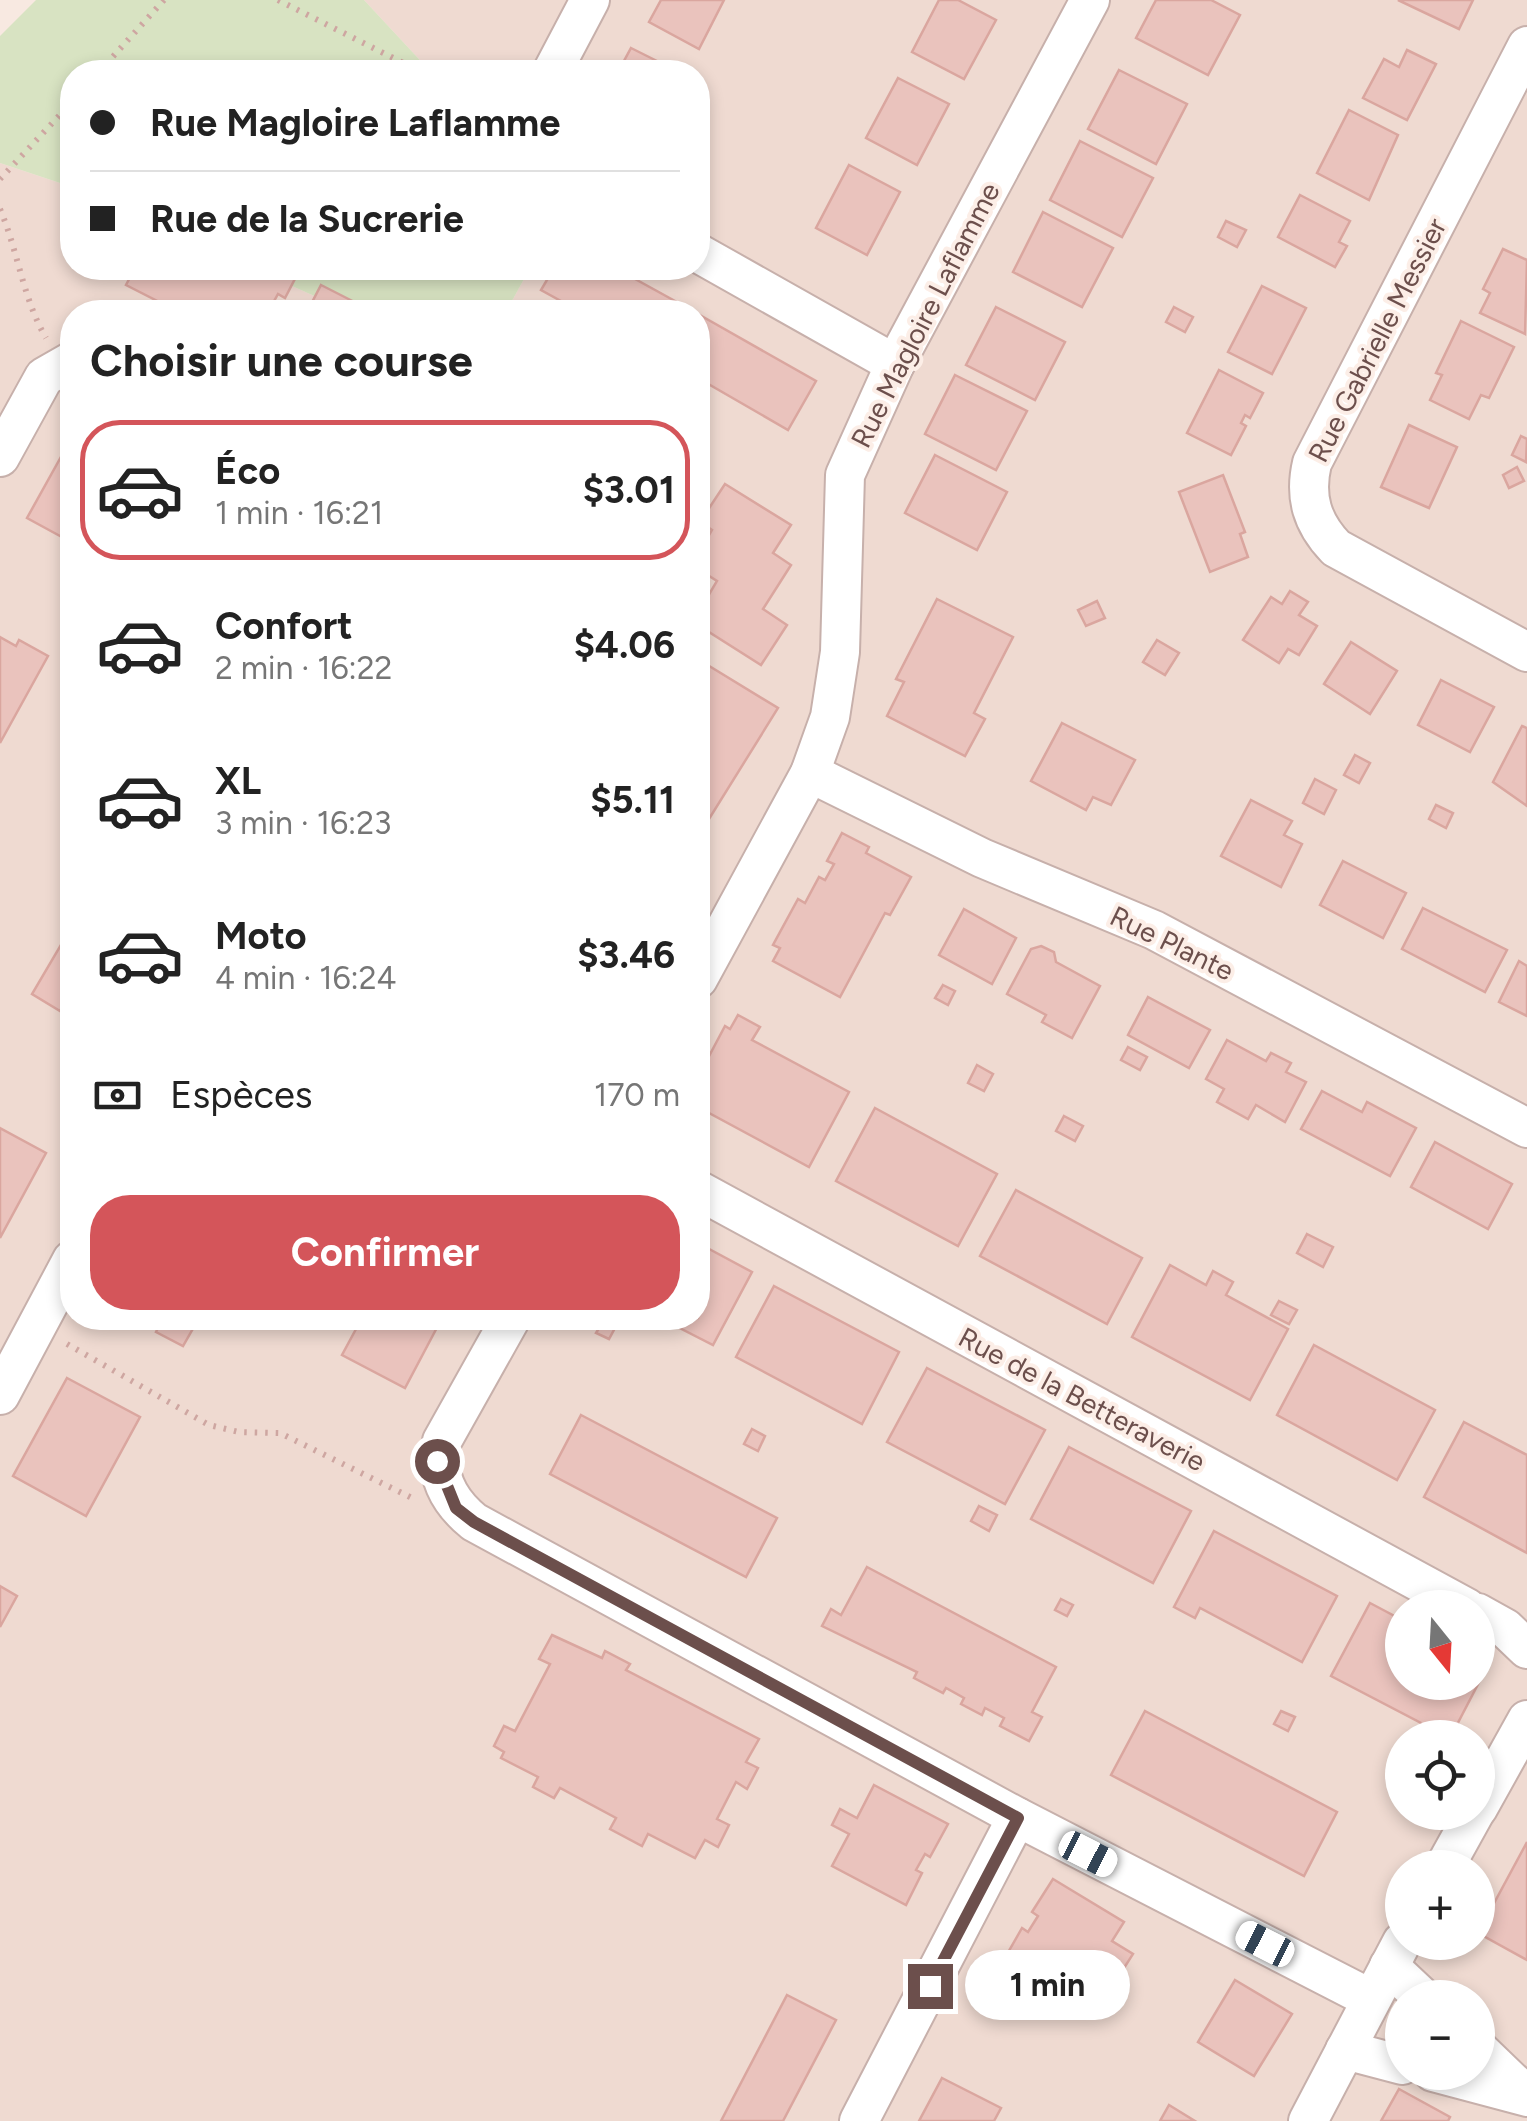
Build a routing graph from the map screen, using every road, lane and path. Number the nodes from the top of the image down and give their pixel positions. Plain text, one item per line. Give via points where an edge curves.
1 (164, 0) edge
2 (278, 0) edge
3 (590, 0) edge
4 (1090, 0) edge
5 (1527, 46) edge
6 (111, 60) edge
7 (396, 60) edge
8 (558, 60) edge
9 (60, 115) edge
10 (0, 179) edge
11 (0, 208) edge
12 (710, 261) edge
13 (60, 353) edge
14 (895, 364) junction
15 (60, 368) edge
16 (0, 456) edge
17 (1527, 652) edge
18 (810, 773) junction
19 (710, 957) edge
20 (1527, 1128) edge
21 (710, 1197) edge
22 (60, 1282) edge
23 (36, 1327) junction
24 (504, 1330) edge
25 (0, 1396) edge
26 (456, 1508) junction
27 (1434, 1590) edge
28 (1495, 1622) edge
29 (1527, 1649) edge
30 (1527, 1720) edge
31 (1495, 1776) edge
32 (1018, 1818) junction
33 (1388, 1969) edge
34 (1344, 2050) junction
35 (1385, 2061) edge
36 (1495, 2065) edge
37 (1495, 2088) edge
38 (1527, 2096) edge
39 (859, 2121) edge
40 (1308, 2121) edge

1 - 6 path
2 - 7 path
3 - 8 street
4 - 14 street, Rue Magloire Laflamme
5 - 17 street, Rue Gabrielle Messier via 1307,483 1318,529 1336,548
9 - 10 path
11 - 13 path via 33,316
12 - 14 street
14 - 18 street, Rue Magloire Laflamme via 845,475 836,689
15 - 16 street via 44,378
18 - 19 street, Rue Magloire Laflamme
18 - 20 street, Rue Plante via 982,858 1154,930
21 - 27 street, Rue de la Betteraverie
22 - 23 street
23 - 25 street
23 - 26 path via 209,1424 280,1433 416,1500
24 - 26 street via 442,1441 437,1461
26 - 32 street
28 - 29 street
30 - 31 street
32 - 33 street
32 - 39 street
33 - 34 street
34 - 35 street
34 - 40 street
36 - 38 street
37 - 38 street

